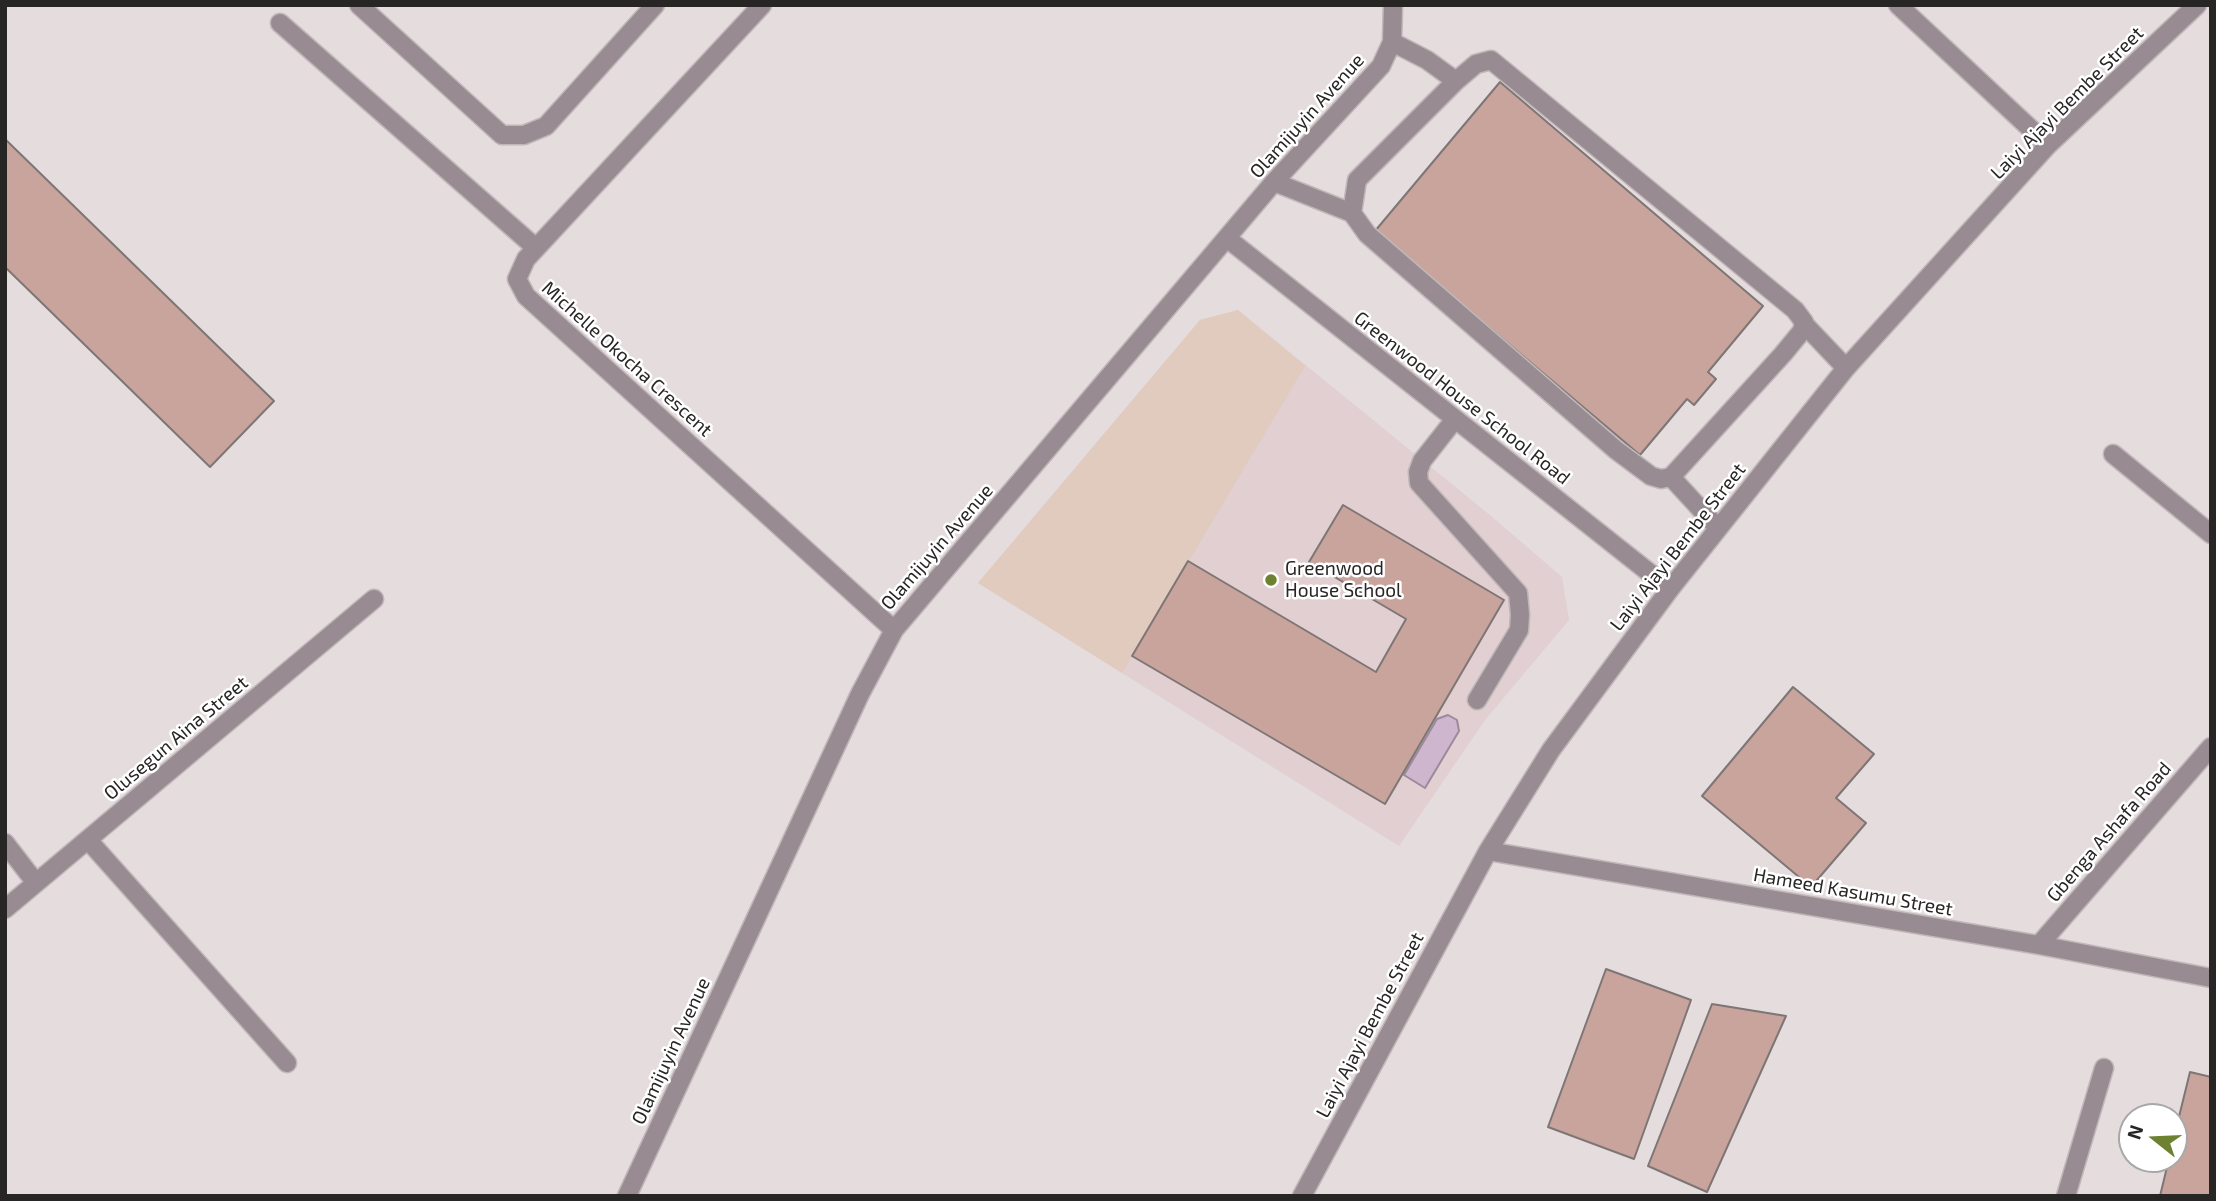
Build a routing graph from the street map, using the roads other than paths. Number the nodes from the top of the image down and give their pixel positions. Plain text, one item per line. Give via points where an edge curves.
1 (359, 5) edge
2 (655, 5) edge
3 (762, 5) edge
4 (1393, 5) edge
5 (1898, 5) edge
6 (2197, 5) edge
7 (280, 23) dead end
8 (1392, 42) junction
9 (1456, 81) junction
10 (2048, 145) junction
11 (1274, 182) junction
12 (1352, 213) junction
13 (1228, 239) junction
14 (536, 248) junction
15 (1805, 325) junction
16 (1846, 368) junction
17 (1455, 419) junction
18 (2113, 454) dead end
19 (1671, 477) junction
20 (1718, 528) junction
21 (2211, 534) edge
22 (1670, 589) junction
23 (374, 599) dead end
24 (894, 630) junction
25 (1477, 700) dead end
26 (2211, 747) edge
27 (88, 840) junction
28 (5, 843) edge
29 (1488, 851) junction
30 (36, 883) junction
31 (5, 909) edge
32 (2039, 945) junction
33 (2211, 978) edge
34 (287, 1063) dead end
35 (2104, 1068) dead end
36 (627, 1196) edge
37 (1302, 1196) edge
38 (2066, 1196) edge

1 - 2 street via 502,135 524,135 546,126
3 - 14 street, Michelle Okocha Crescent
4 - 8 street, Olamijuyin Avenue
5 - 10 street
6 - 10 street, Laiyi Ajayi Bembe Street
7 - 14 street
8 - 9 street
8 - 11 street, Olamijuyin Avenue via 1381,66
9 - 12 street via 1357,180
9 - 15 street via 1476,64 1491,60 1795,310
10 - 16 street, Laiyi Ajayi Bembe Street
11 - 12 street
11 - 13 street, Olamijuyin Avenue
12 - 19 street via 1367,234 1616,450 1651,476
13 - 17 street, Greenwood House School Road
13 - 24 street, Olamijuyin Avenue
14 - 24 street, Michelle Okocha Crescent via 517,279 526,296
15 - 16 street
15 - 19 street
16 - 20 street, Laiyi Ajayi Bembe Street
17 - 22 street, Greenwood House School Road
17 - 25 street via 1422,461 1419,483 1518,593 1520,615 1520,630
18 - 21 street
19 - 20 street
20 - 22 street, Laiyi Ajayi Bembe Street
22 - 29 street, Laiyi Ajayi Bembe Street via 1551,750
23 - 27 street, Olusegun Aina Street
24 - 36 street, Olamijuyin Avenue
26 - 32 street, Gbenga Ashafa Road
27 - 30 street, Olusegun Aina Street
27 - 34 street
28 - 30 street
29 - 32 street, Hameed Kasumu Street
29 - 37 street, Laiyi Ajayi Bembe Street
30 - 31 street, Olusegun Aina Street
32 - 33 street, Hameed Kasumu Street
35 - 38 street

